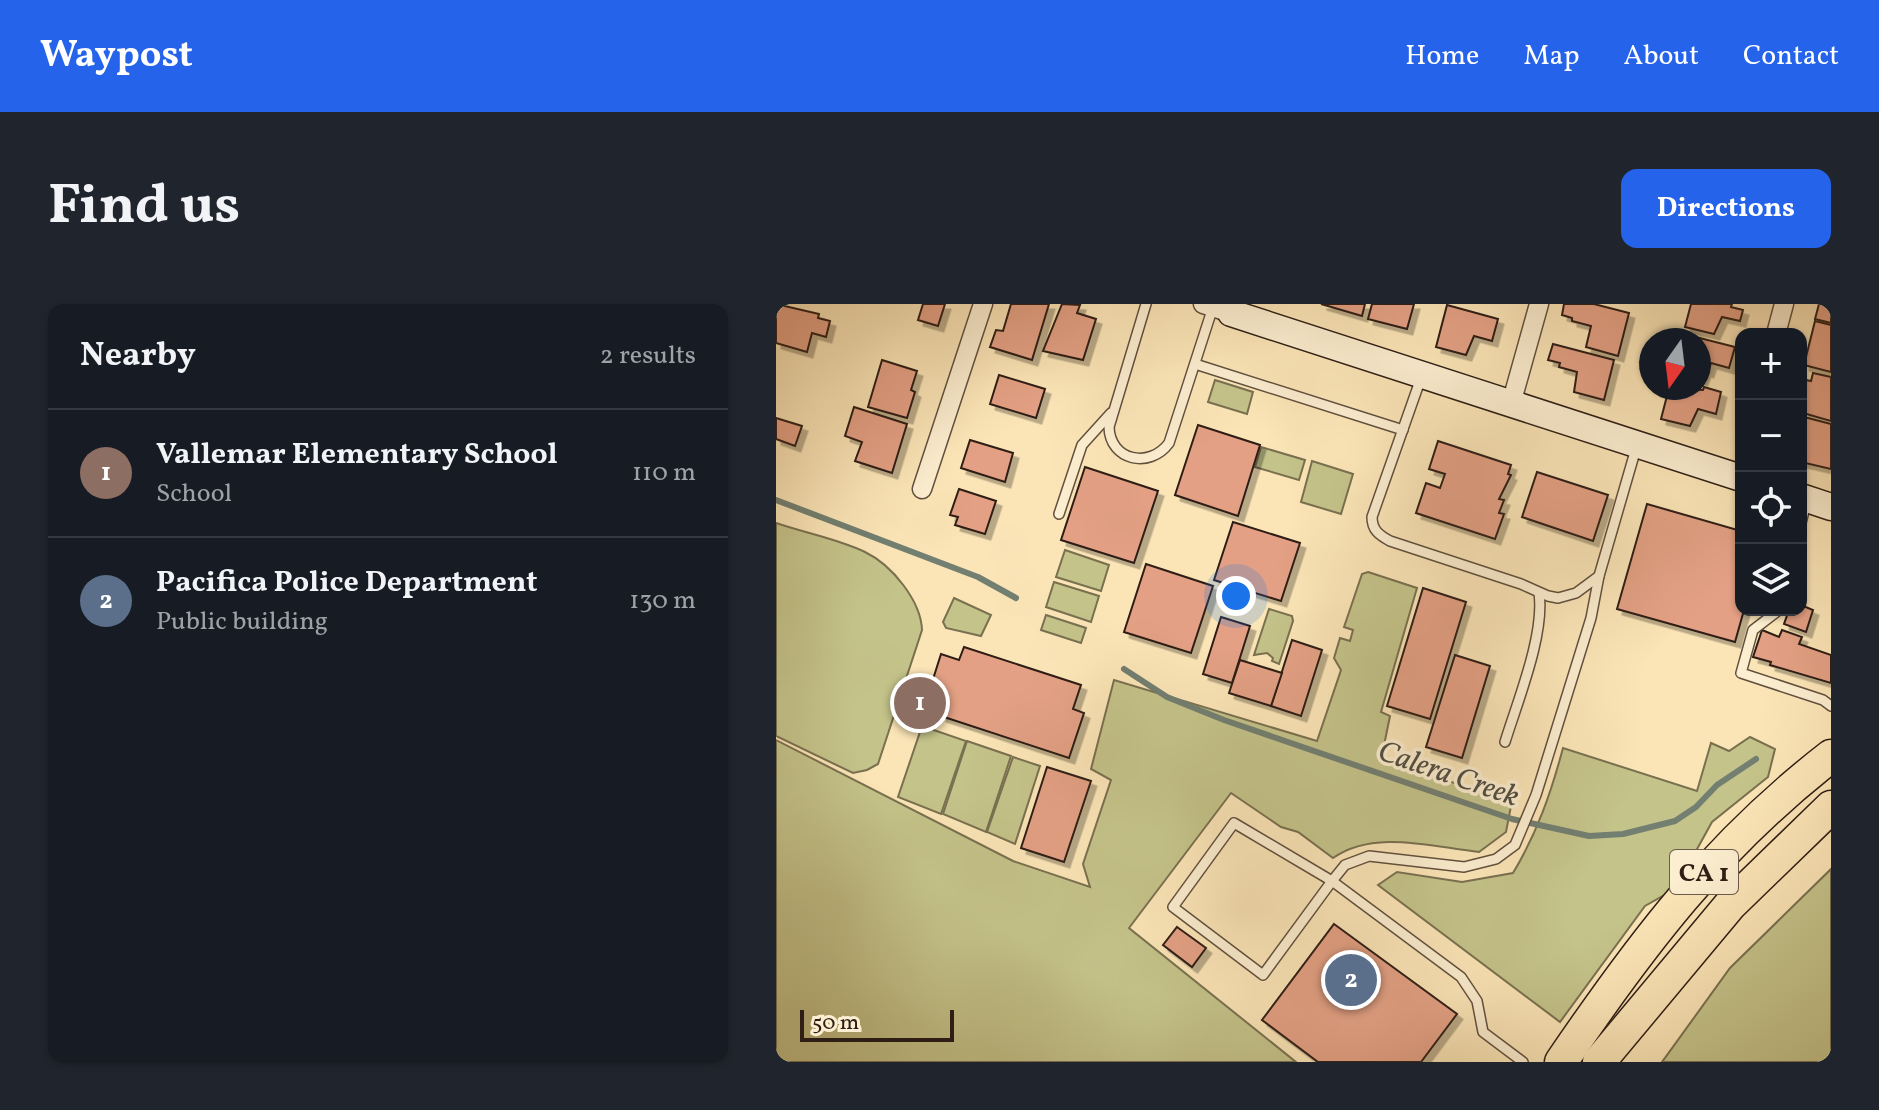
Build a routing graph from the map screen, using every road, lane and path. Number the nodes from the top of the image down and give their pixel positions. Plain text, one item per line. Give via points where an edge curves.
1 (983, 304) edge
2 (1146, 304) edge
3 (1539, 304) edge
4 (1784, 304) edge
5 (1220, 307) edge
6 (1778, 328) edge
7 (1195, 364) junction
8 (1422, 375) junction
9 (1511, 404) junction
10 (1111, 413) junction
11 (1403, 430) junction
12 (1637, 444) junction
13 (1735, 470) edge
14 (922, 489) dead end
15 (1059, 514) dead end
16 (1599, 576) junction
17 (1539, 593) junction
18 (1771, 616) edge
19 (1831, 706) edge
20 (1505, 742) dead end
21 (1831, 756) edge
22 (1831, 807) edge
23 (1332, 881) junction
24 (1523, 1062) edge
25 (1561, 1062) edge
26 (1599, 1062) edge

1 - 14 street
2 - 10 lane
3 - 9 street
4 - 6 street
5 - 7 lane
5 - 8 street
7 - 10 lane via 1169,443 1153,457 1129,457 1115,448 1109,434
7 - 11 lane
8 - 9 street
8 - 11 lane
9 - 12 street
10 - 15 lane via 1082,445
11 - 17 lane via 1372,526 1380,535
12 - 13 street
12 - 16 lane
16 - 17 lane via 1567,596
16 - 23 lane via 1597,600 1531,810 1506,854 1485,863 1453,866 1369,856 1345,865
17 - 20 lane via 1542,611
18 - 19 lane via 1753,630 1741,673
21 - 25 highway, CA 1 via 1747,827 1698,878 1646,941
22 - 26 highway, CA 1 via 1730,905
23 - 23 lane via 1234,823 1173,907 1263,975
23 - 24 lane via 1461,977 1477,1001 1483,1032

